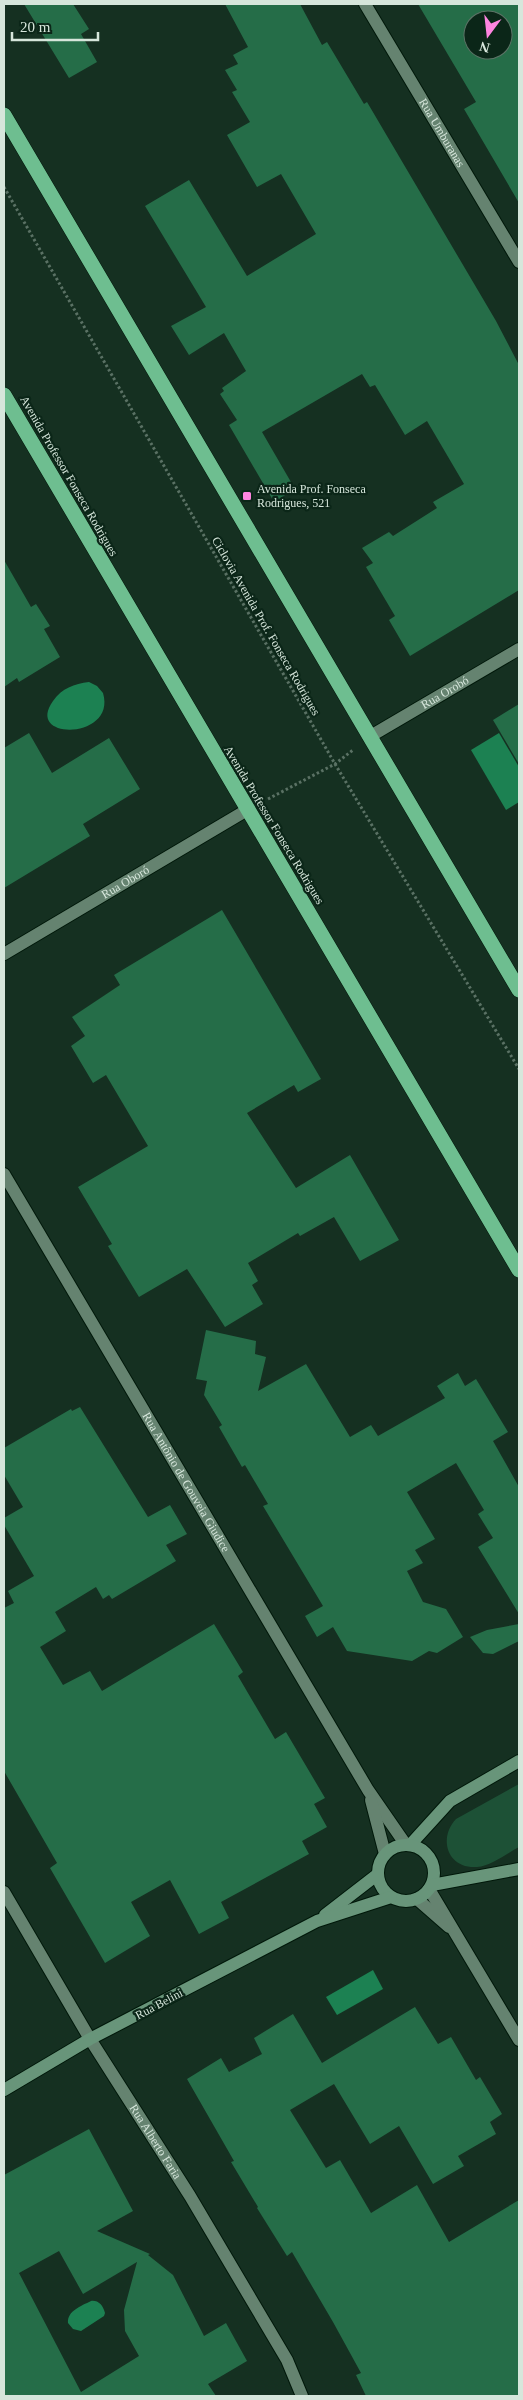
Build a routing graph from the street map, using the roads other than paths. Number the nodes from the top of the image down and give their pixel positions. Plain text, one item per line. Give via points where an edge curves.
1 (365, 4) edge
2 (4, 115) edge
3 (519, 262) edge
4 (4, 395) edge
5 (519, 649) edge
6 (370, 737) junction
7 (247, 810) junction
8 (4, 954) edge
9 (519, 990) edge
10 (4, 1174) edge
11 (519, 1270) edge
12 (519, 1761) edge
13 (368, 1790) junction
14 (408, 1845) junction
15 (385, 1854) junction
16 (519, 1869) edge
17 (378, 1874) junction
18 (431, 1887) junction
19 (4, 1892) edge
20 (391, 1896) junction
21 (417, 1899) junction
22 (317, 1921) junction
23 (458, 1935) junction
24 (90, 2040) junction
25 (519, 2040) edge
26 (4, 2090) edge
27 (302, 2396) edge

1 - 3 street, Rua Umburanas
2 - 6 highway
4 - 7 highway, Avenida Professor Fonseca Rodrigues
5 - 6 street, Rua Orobó
6 - 9 highway
7 - 8 street, Rua Oboró
7 - 11 highway, Avenida Professor Fonseca Rodrigues
10 - 13 street, Rua Antônio de Gouveia Giudice
12 - 14 street via 450,1801
13 - 14 street, Rua Antônio de Gouveia Giudice
13 - 15 street, Rua Antônio de Gouveia Giudice
14 - 15 street
14 - 18 street via 420,1848 433,1864
15 - 17 street
16 - 18 street
17 - 20 street via 380,1883
17 - 22 street, Rua Belini
18 - 21 street
18 - 23 street
19 - 24 street, Rua Alberto Faria
20 - 21 street via 404,1901
20 - 22 street, Rua Belini
21 - 23 street
22 - 24 street, Rua Belini
23 - 25 street
24 - 26 street, Rua Belini
24 - 27 street, Rua Alberto Faria via 190,2196 287,2360

